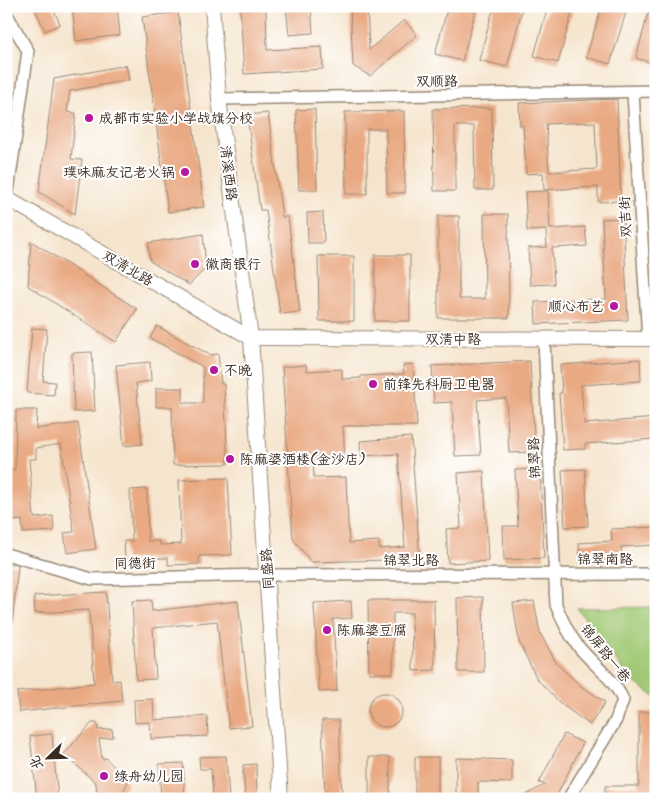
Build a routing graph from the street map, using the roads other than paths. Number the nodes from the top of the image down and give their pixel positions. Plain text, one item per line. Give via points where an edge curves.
1 (212, 6) edge
2 (6, 13) edge
3 (656, 91) edge
4 (633, 93) junction
5 (219, 98) junction
6 (7, 198) edge
7 (251, 338) junction
8 (652, 339) edge
9 (544, 340) junction
10 (6, 554) edge
11 (656, 574) edge
12 (267, 575) junction
13 (554, 575) junction
14 (282, 799) edge
15 (568, 799) edge

1 - 5 street, 清溪西路
2 - 6 street via 28,52
3 - 4 street, 双顺路
4 - 5 street, 双顺路
4 - 8 street, 双吉街
5 - 7 street, 清溪西路
6 - 7 street, 双清北路
7 - 9 street, 双清中路
7 - 12 street, 同盛路
8 - 9 street, 双清中路
9 - 13 street, 锦翠路
10 - 12 street, 同德街 via 92,578
11 - 13 street, 锦翠南路
12 - 13 street, 锦翠北路
12 - 14 street, 同盛路
13 - 15 street, 锦屏路一巷 via 556,605 565,627 579,647 617,686 623,700 616,720

